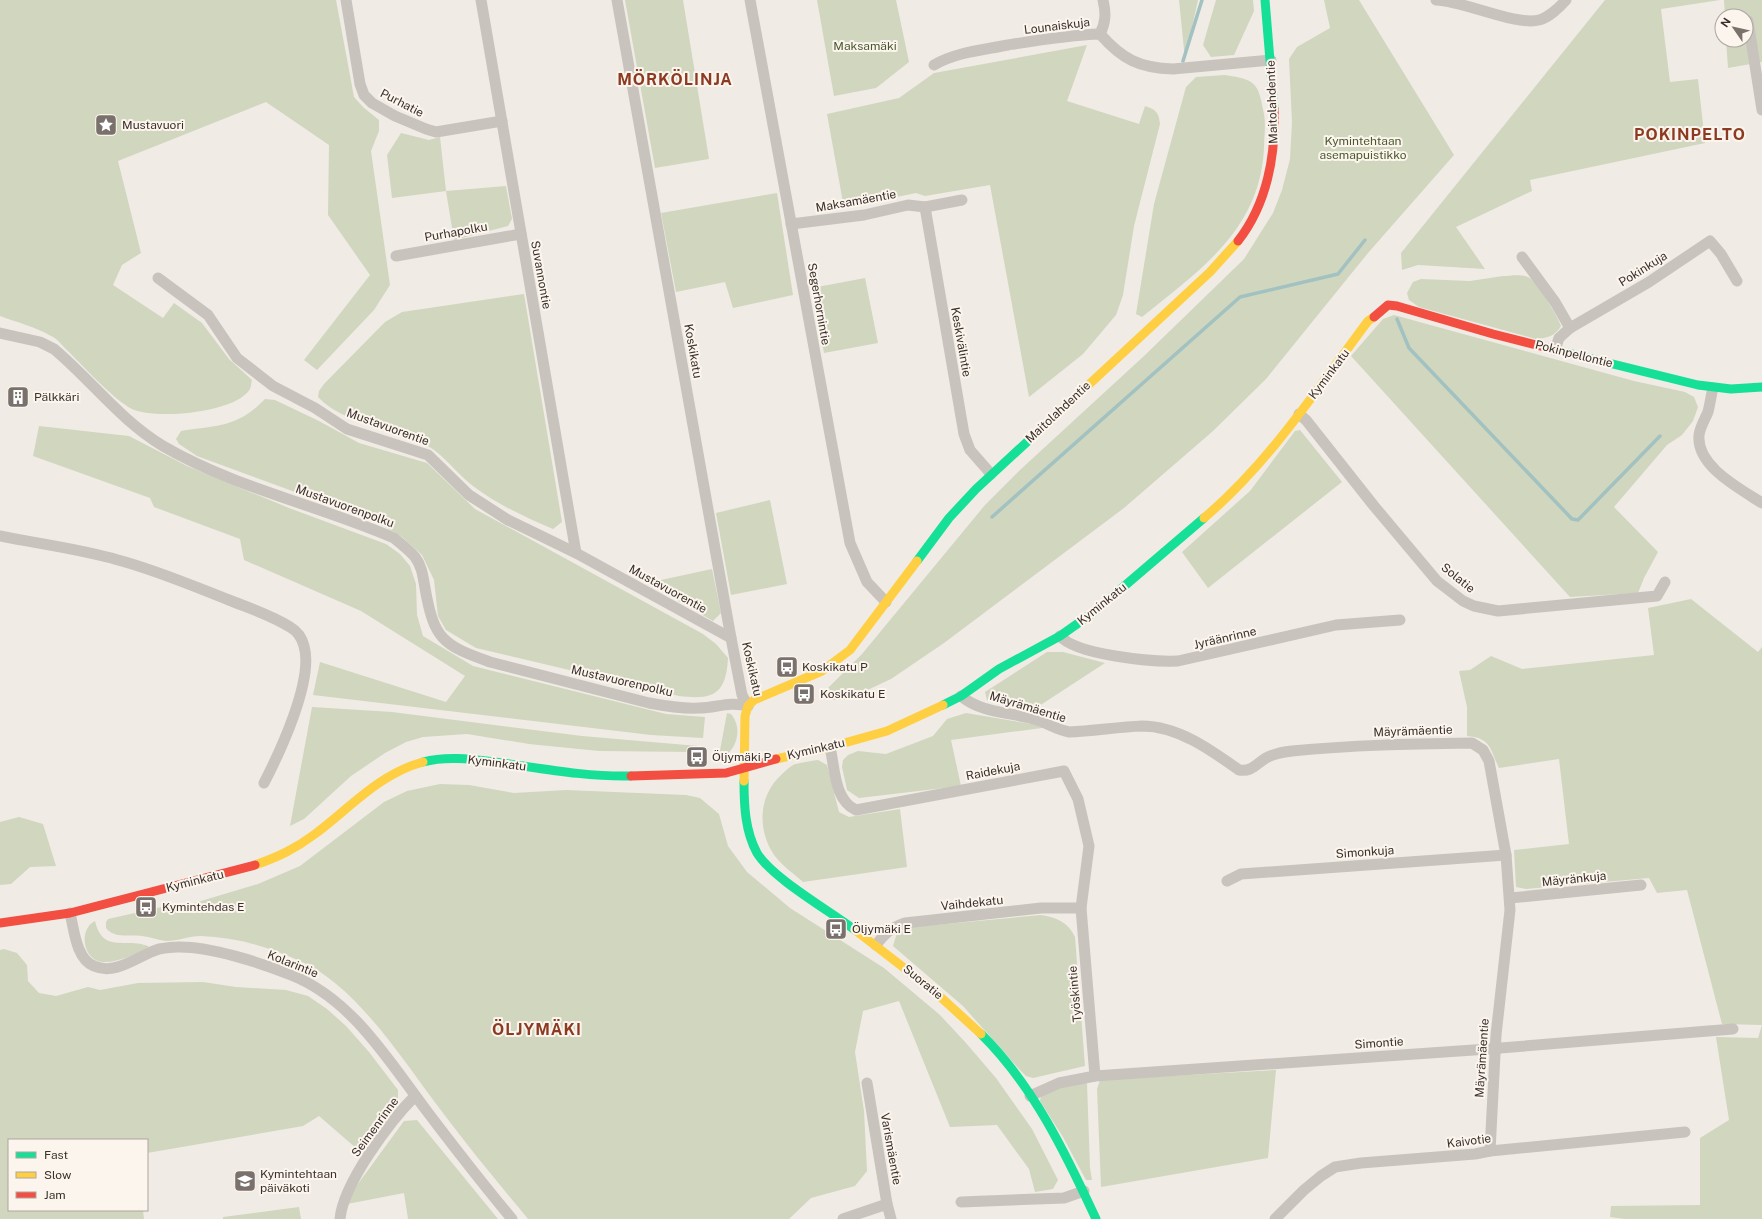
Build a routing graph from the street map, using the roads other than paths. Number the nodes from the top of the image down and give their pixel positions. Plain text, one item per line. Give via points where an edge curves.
1 (346, 0) edge
2 (481, 0) edge
3 (617, 0) edge
4 (750, 0) edge
5 (1103, 0) edge
6 (1265, 0) edge
7 (1436, 0) edge
8 (1566, 0) edge
9 (1100, 34) junction
10 (1752, 48) edge
11 (1271, 60) junction
12 (934, 65) dead end
13 (1762, 110) edge
14 (502, 121) junction
15 (962, 200) dead end
16 (925, 207) junction
17 (791, 224) junction
18 (521, 234) junction
19 (396, 256) dead end
20 (1522, 257) dead end
21 (158, 278) dead end
22 (1737, 281) dead end
23 (1388, 306) joint
24 (1570, 328) junction
25 (0, 333) edge
26 (1555, 350) junction
27 (1762, 387) edge
28 (1713, 388) junction
29 (1299, 414) junction
30 (991, 474) junction
31 (1762, 503) edge
32 (0, 536) edge
33 (576, 553) junction
34 (1665, 582) dead end
35 (886, 602) junction
36 (1400, 620) dead end
37 (1060, 636) junction
38 (731, 638) junction
39 (961, 696) junction
40 (748, 706) junction
41 (830, 747) junction
42 (744, 769) junction
43 (264, 783) dead end
44 (1506, 855) junction
45 (1227, 881) dead end
46 (1640, 885) dead end
47 (1510, 898) junction
48 (1081, 908) junction
49 (70, 913) junction
50 (0, 923) edge
51 (876, 945) junction
52 (1733, 1028) dead end
53 (1496, 1048) junction
54 (1095, 1076) junction
55 (867, 1083) dead end
56 (415, 1096) junction
57 (1030, 1096) junction
58 (1685, 1132) dead end
59 (1490, 1151) junction
60 (1084, 1191) junction
61 (961, 1202) dead end
62 (887, 1204) junction
63 (340, 1219) edge
64 (512, 1219) edge
65 (843, 1219) edge
66 (891, 1219) edge
67 (1096, 1219) edge
68 (1275, 1219) edge

1 - 14 street, Purhatie via 360,84 364,95 372,103 395,116 436,132
2 - 14 street, Suvannontie
3 - 38 street, Koskikatu
4 - 17 street, Segerhornintie
5 - 9 street via 1106,13
6 - 11 street, Maitolahdentie
7 - 8 street via 1519,20 1539,20
9 - 11 street, Lounaiskuja via 1114,49 1143,67 1173,69
9 - 12 street, Lounaiskuja via 1056,37 972,51
10 - 13 street
11 - 30 street, Maitolahdentie via 1275,123 1272,166 1258,210 1245,232 1210,272
14 - 18 street, Suvannontie
15 - 16 street, Maksamäentie
16 - 17 street, Maksamäentie via 908,205 864,215
16 - 30 street, Keskivälintie via 964,434 970,450
17 - 35 street, Segerhornintie via 850,543 867,582
18 - 19 street, Purhapolku
18 - 33 street, Suvannontie
20 - 24 street via 1555,302
21 - 33 street, Mustavuorentie via 208,315 237,358 273,386 315,408 347,429 428,455 469,495 508,520
22 - 24 street, Pokinkuja via 1710,241 1649,282
23 - 26 street, Pokinpellontie via 1397,306
23 - 29 street, Kyminkatu via 1368,321
24 - 26 street, Pokinkuja via 1559,338
25 - 40 street, Mustavuorenpolku via 40,342 54,349 132,424 162,445 209,470 373,528 394,538 415,557 422,571 436,631 448,643 465,653 490,662 649,703 700,708 736,703
26 - 28 street, Pokinpellontie
27 - 28 street, Pokinpellontie
28 - 31 street via 1708,411 1699,433 1700,449 1707,461 1731,483
29 - 34 street, Solatie via 1437,581 1463,601 1498,611 1657,596
29 - 37 street, Kyminkatu via 1248,477 1214,510 1094,612
30 - 35 street, Maitolahdentie via 950,518
32 - 43 street via 119,560 261,613 296,632 304,646 302,684 288,734
33 - 38 street, Mustavuorentie
35 - 40 street, Maitolahdentie via 864,633 838,660 822,671 754,700
36 - 37 street, Jyräänrinne via 1336,625 1164,662 1096,653 1070,644
37 - 39 street, Kyminkatu via 1004,666
38 - 40 street, Koskikatu via 742,695
39 - 41 street, Kyminkatu via 887,731
39 - 44 street, Mäyrämäentie via 970,704 1040,721 1068,732 1143,726 1168,731 1185,737 1245,771 1272,755 1291,751 1381,745 1472,743 1483,750 1489,761
40 - 42 street via 745,716 747,741
41 - 42 street, Kyminkatu via 765,761
41 - 48 street, Raidekuja via 842,799 856,810 1064,771 1078,799 1089,846
42 - 49 street, Kyminkatu via 726,773 625,776 587,774 468,758 434,759 405,767 378,782 315,834 287,853 251,866
42 - 51 street, Suoratie via 746,817 750,838 758,856 770,869
44 - 45 street, Simonkuja via 1241,874
44 - 47 street, Mäyrämäentie
46 - 47 street, Mäyränkuja
47 - 53 street, Mäyrämäentie
48 - 51 street, Vaihdekatu via 1041,908 905,923 885,932
48 - 54 street, Työskintie
49 - 50 street, Kyminkatu
49 - 56 street, Kolarintie via 82,955 86,962 102,969 112,968 160,949 196,948 279,970 312,985 336,1001 351,1016
51 - 57 street, Suoratie via 941,996 984,1038
52 - 53 street, Simontie
53 - 54 street, Simontie
53 - 59 street, Mäyrämäentie
54 - 57 street, Simontie via 1059,1082
55 - 62 street, Varismäentie
56 - 63 street, Seimenrinne via 402,1109 362,1166 345,1199
56 - 64 street, Kolarintie
57 - 60 street, Suoratie
58 - 59 street, Kaivotie
59 - 68 street, Kaivotie via 1361,1163 1335,1168 1310,1186
60 - 61 street via 1064,1198
60 - 67 street, Suoratie
62 - 65 street
62 - 66 street, Varismäentie

